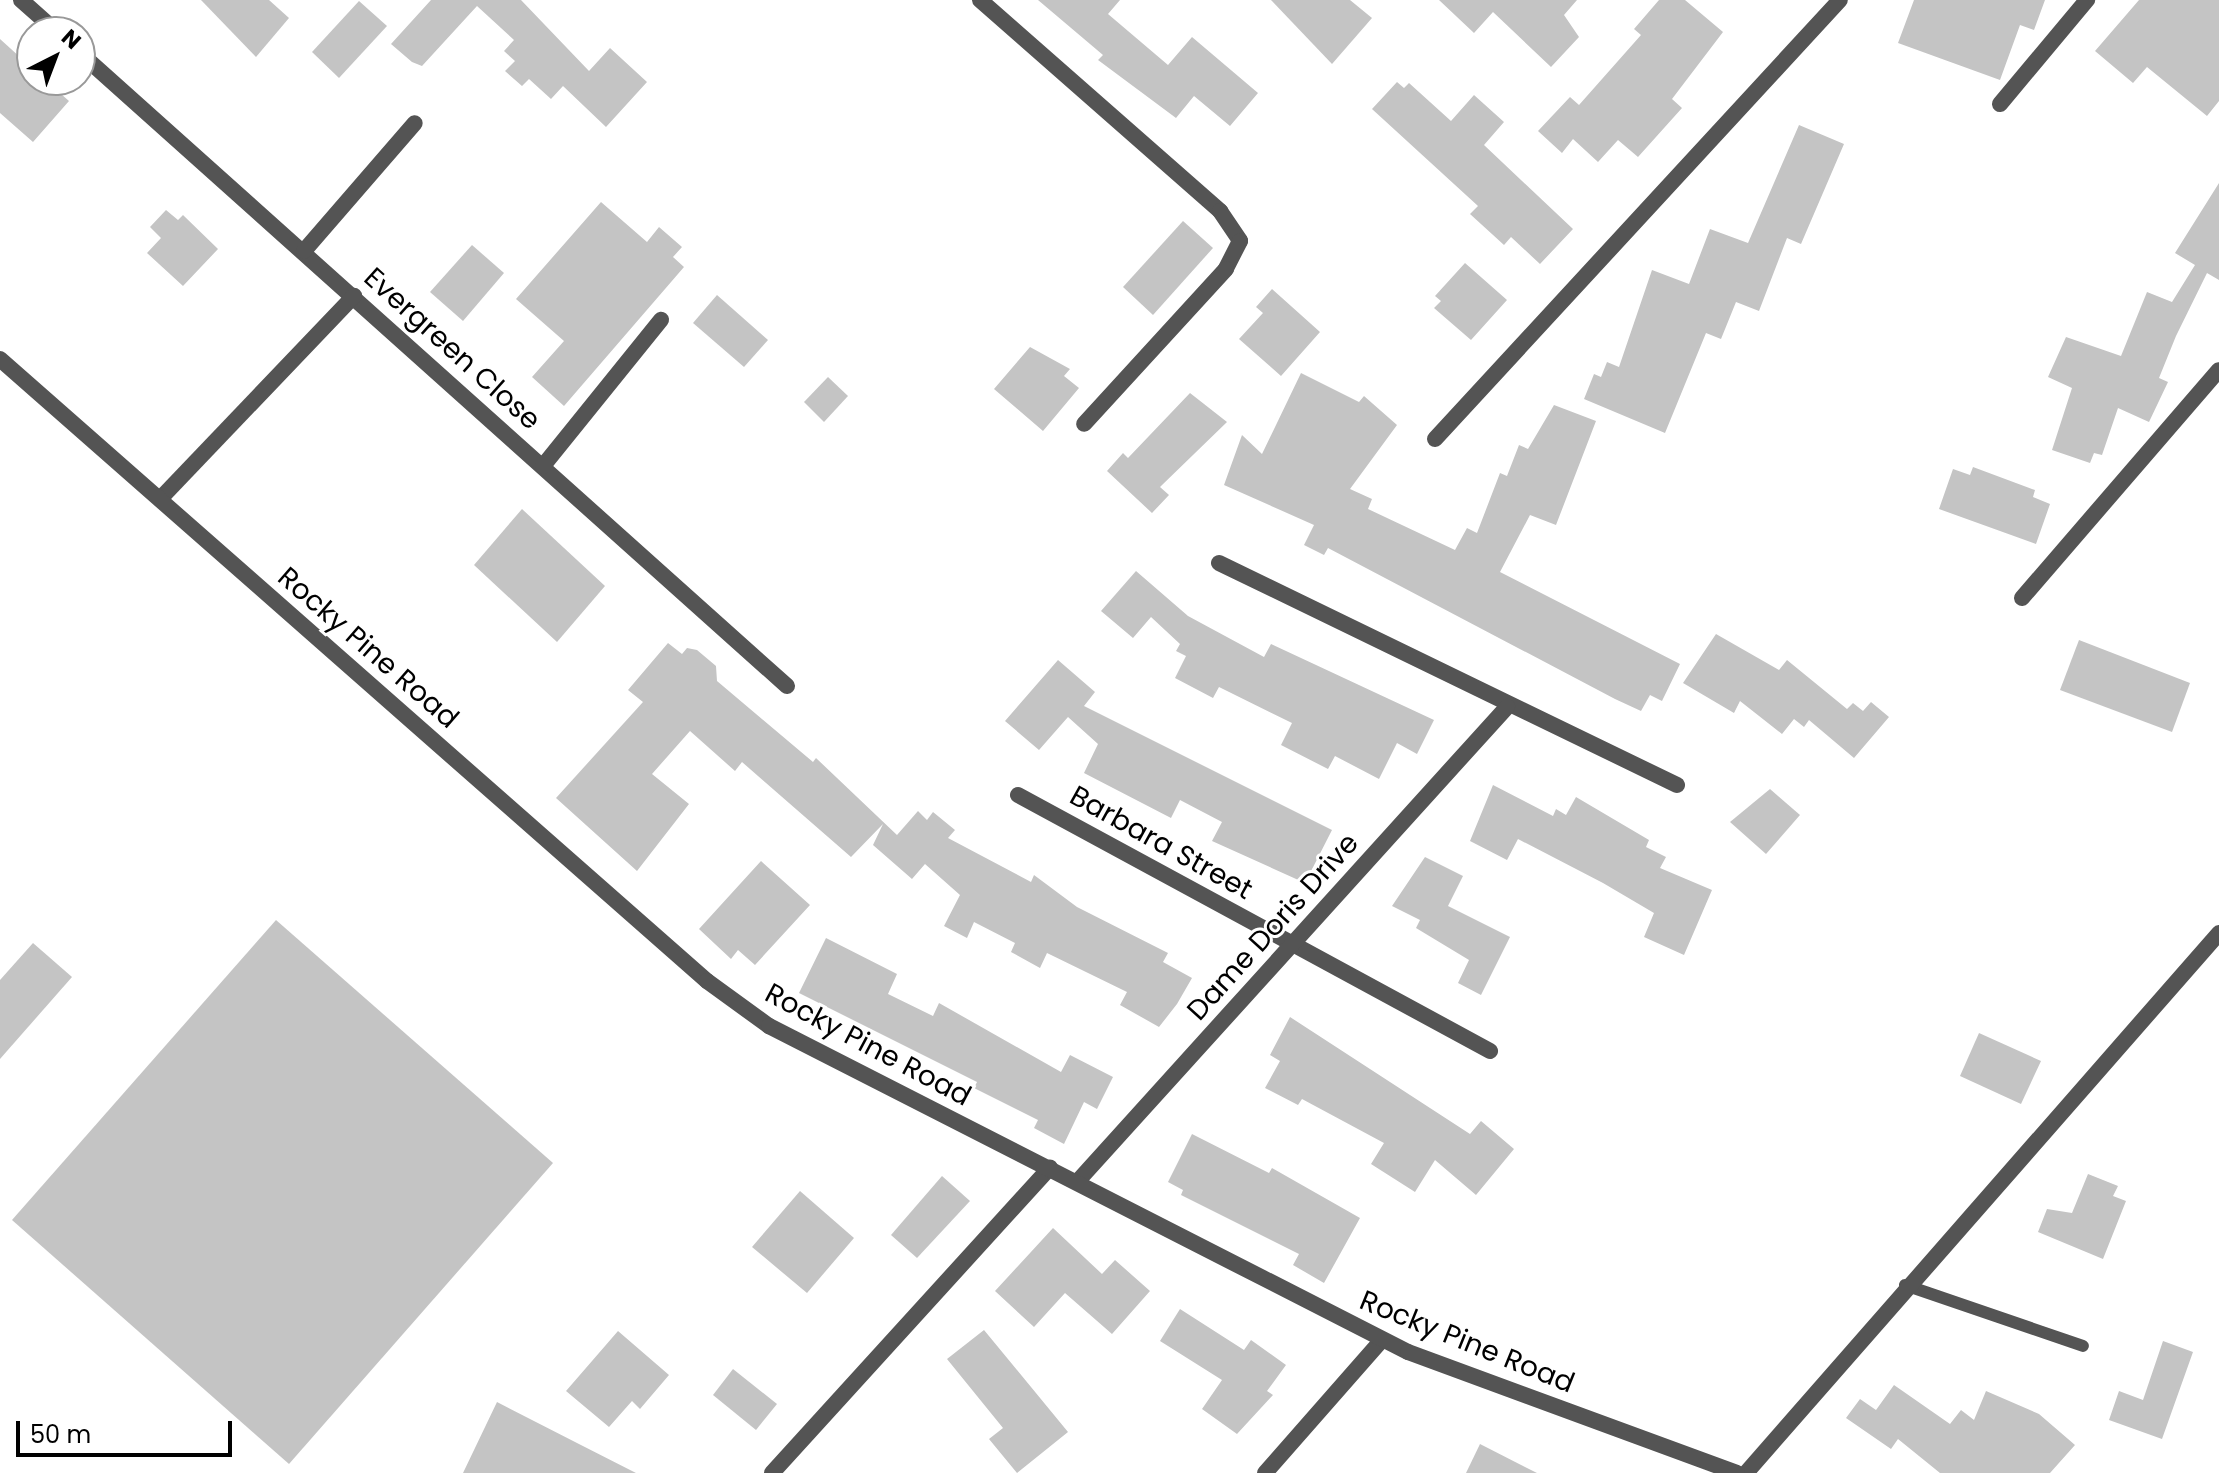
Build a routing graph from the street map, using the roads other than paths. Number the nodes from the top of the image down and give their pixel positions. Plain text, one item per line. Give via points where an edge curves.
1 (21, 0) edge
2 (980, 0) edge
3 (1840, 0) edge
4 (2087, 0) edge
5 (39, 16) edge
6 (96, 67) edge
7 (2000, 104) dead end
8 (415, 123) dead end
9 (304, 251) junction
10 (354, 296) junction
11 (661, 320) dead end
12 (0, 359) edge
13 (2219, 370) edge
14 (1084, 424) dead end
15 (1435, 439) dead end
16 (543, 466) junction
17 (160, 499) junction
18 (1219, 563) dead end
19 (2022, 598) dead end
20 (787, 686) dead end
21 (1507, 707) junction
22 (1677, 785) dead end
23 (1018, 795) dead end
24 (2219, 933) edge
25 (1293, 944) junction
26 (1490, 1051) dead end
27 (1050, 1167) junction
28 (1077, 1182) junction
29 (1905, 1285) junction
30 (1382, 1340) junction
31 (2083, 1346) dead end
32 (772, 1473) edge
33 (1265, 1473) edge
34 (1736, 1473) edge
35 (1746, 1473) edge

1 - 5 street
2 - 14 street via 1220,211 1240,241 1226,269
3 - 15 street
4 - 7 street
6 - 9 street, Evergreen Close
8 - 9 street
9 - 10 street, Evergreen Close
10 - 16 street, Evergreen Close
10 - 17 street
11 - 16 street
12 - 17 street, Rocky Pine Road
13 - 19 street
16 - 20 street, Evergreen Close
17 - 27 street, Rocky Pine Road via 736,1004 822,1057
18 - 21 street
21 - 22 street
21 - 25 street, Dame Doris Drive
23 - 25 street, Barbara Street
24 - 29 street
25 - 26 street, Barbara Street
25 - 28 street, Dame Doris Drive
27 - 28 street, Rocky Pine Road
27 - 32 street
28 - 30 street, Rocky Pine Road
29 - 31 lane
29 - 35 street
30 - 33 street
30 - 34 street, Rocky Pine Road

